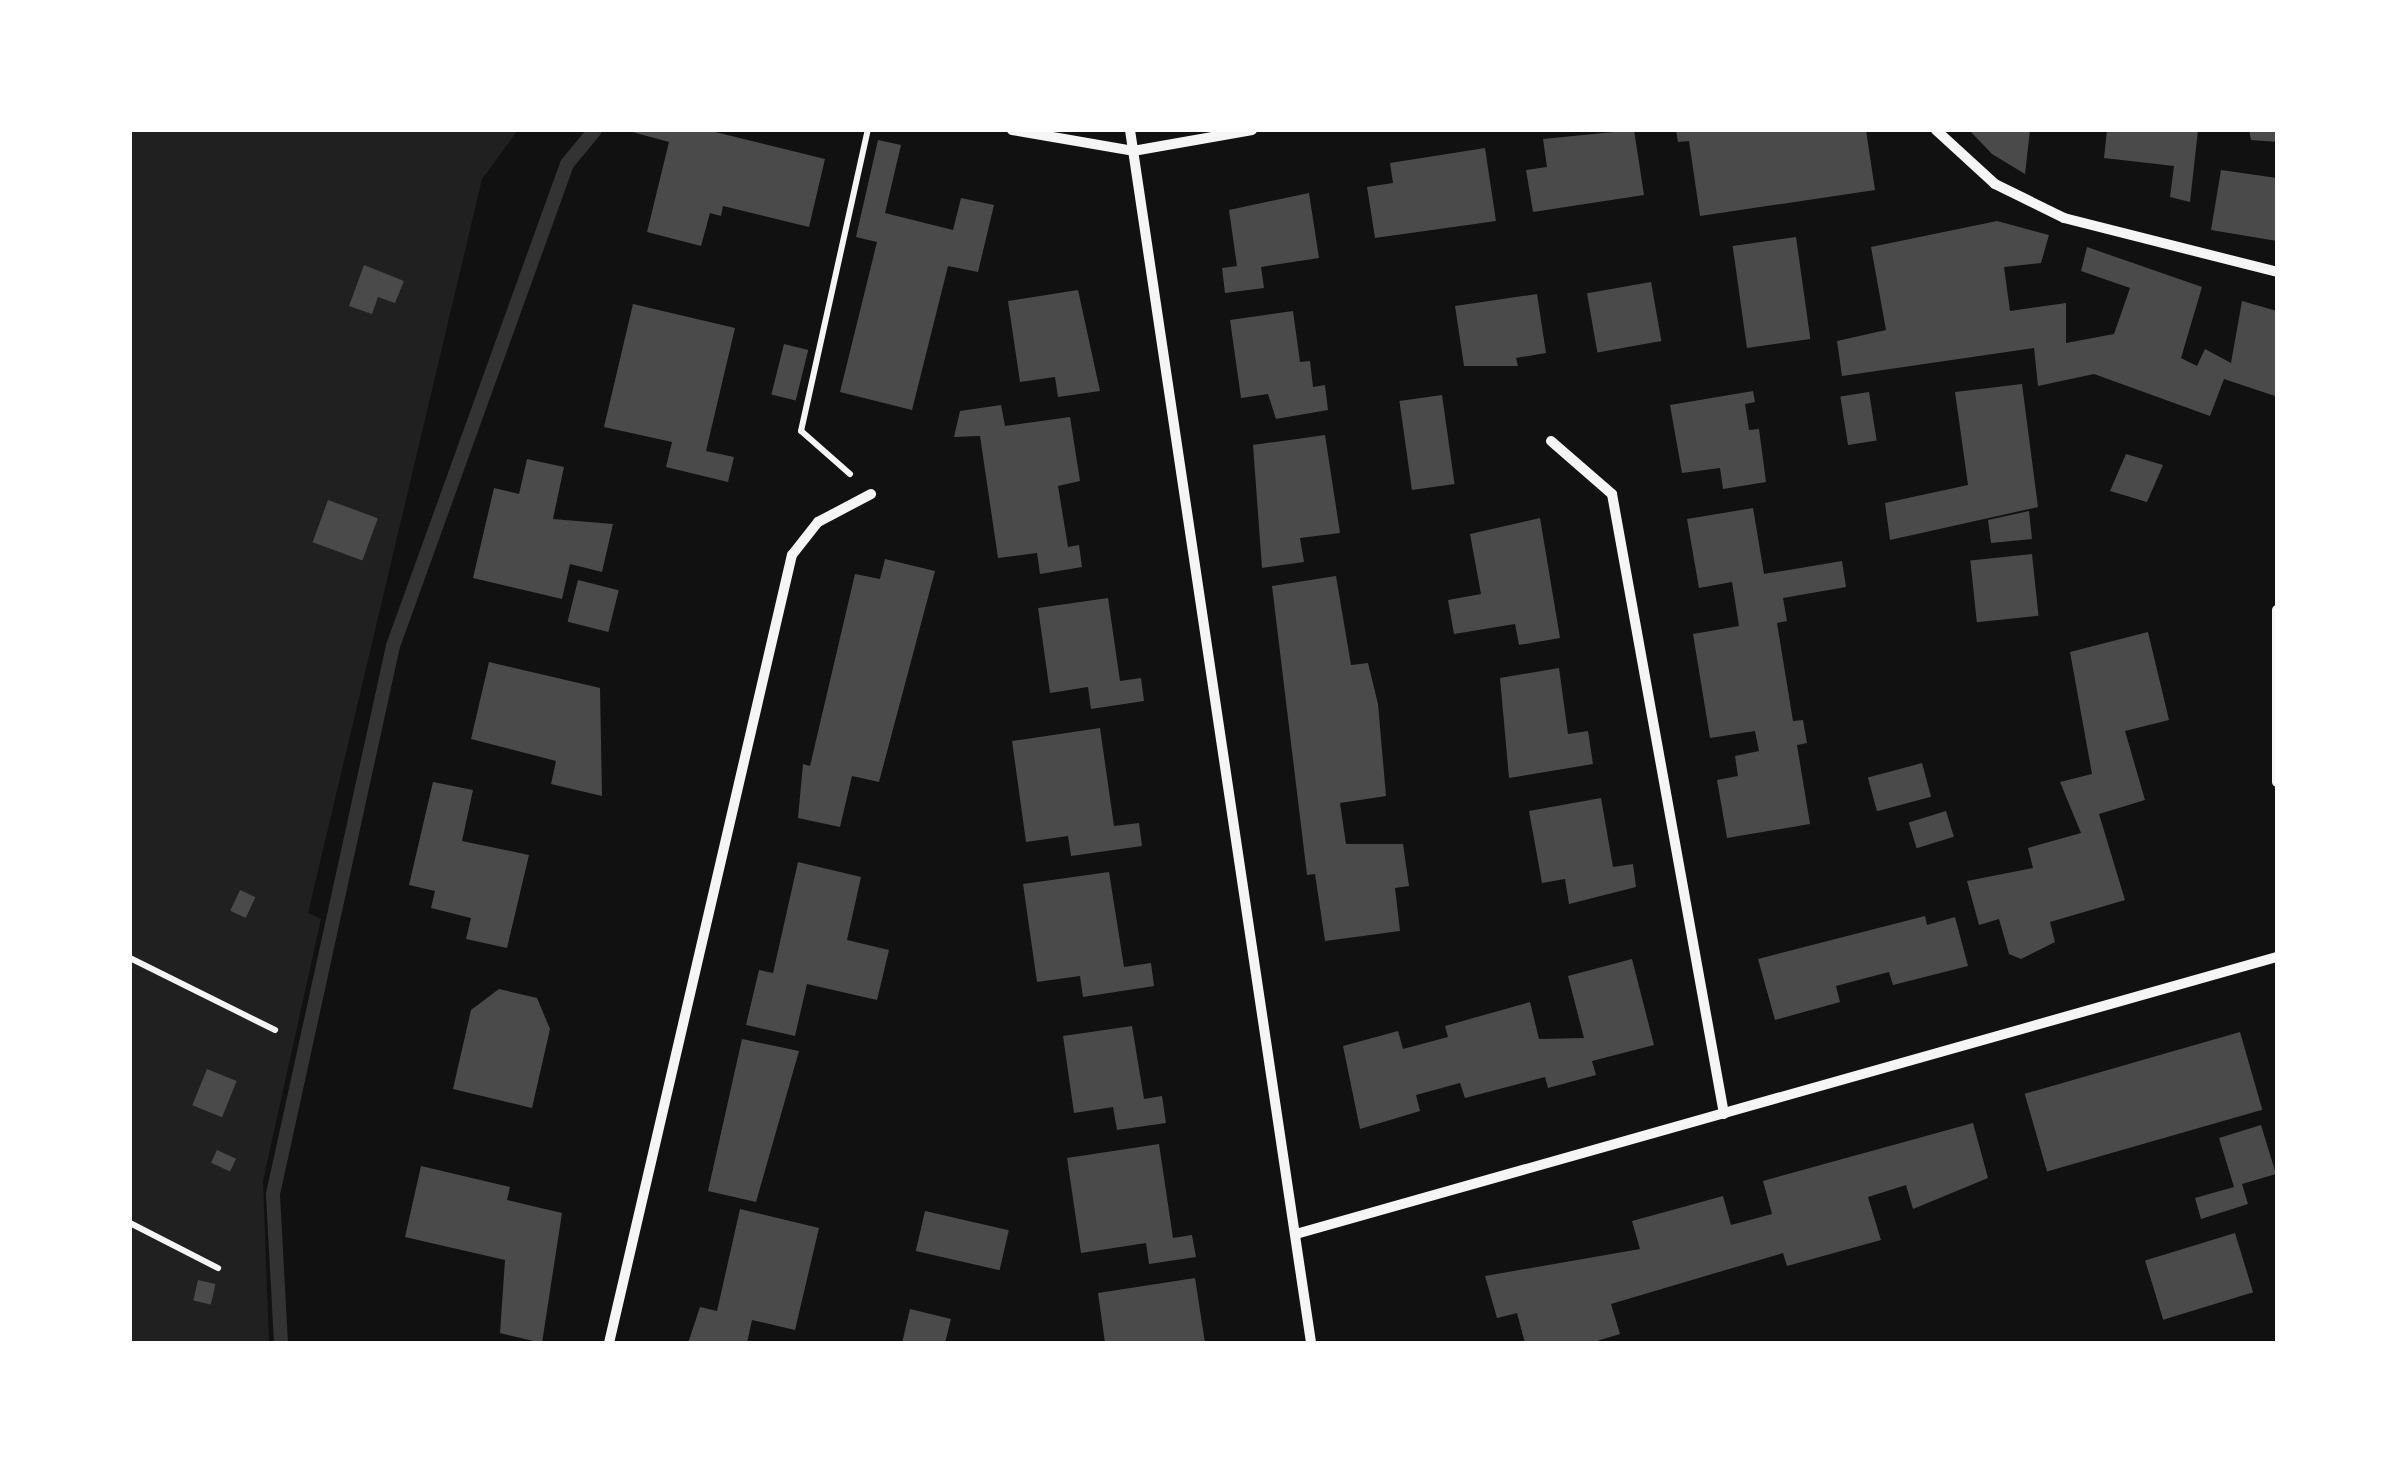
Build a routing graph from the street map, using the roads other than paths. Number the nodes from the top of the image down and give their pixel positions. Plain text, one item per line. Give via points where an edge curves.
1 (1012, 130) edge
2 (1130, 130) edge
3 (1252, 130) edge
4 (1936, 130) edge
5 (1133, 150) junction
6 (2277, 272) edge
7 (1552, 441) dead end
8 (872, 494) road end
9 (2277, 610) edge
10 (2277, 782) edge
11 (2277, 956) edge
12 (1724, 1114) junction
13 (1296, 1234) junction
14 (609, 1343) edge
15 (1311, 1343) edge

1 - 5 street
2 - 5 street
3 - 5 street
4 - 6 street via 1994,184 2064,218
5 - 13 street
7 - 12 street via 1612,494
8 - 14 street via 818,522 792,555
9 - 10 street
11 - 12 street
12 - 13 street
13 - 15 street

